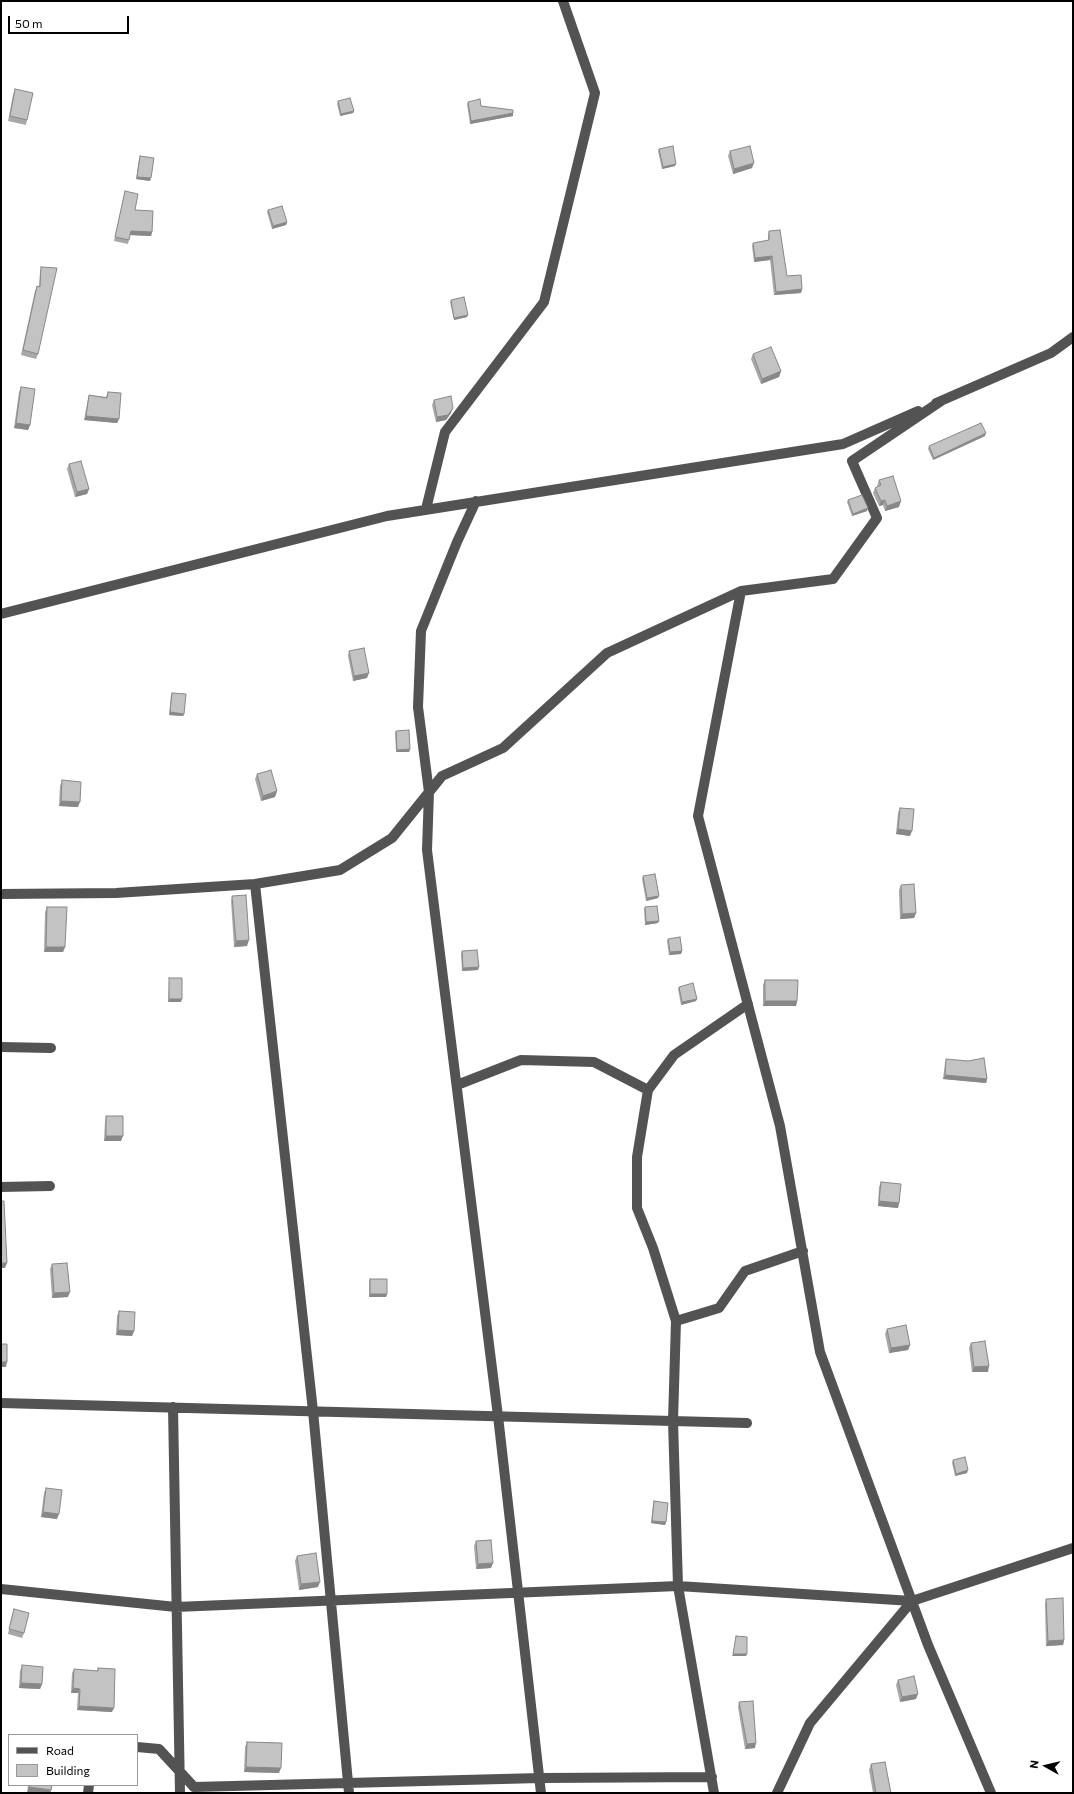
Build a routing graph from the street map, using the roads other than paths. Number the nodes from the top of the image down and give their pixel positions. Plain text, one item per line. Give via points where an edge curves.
1 (563, 1) edge
2 (1073, 337) edge
3 (942, 401) junction
4 (476, 501) junction
5 (426, 509) junction
6 (740, 591) junction
7 (1, 614) edge
8 (429, 792) junction
9 (255, 884) junction
10 (1, 894) edge
11 (748, 1004) junction
12 (1, 1047) edge
13 (51, 1048) dead end
14 (457, 1085) junction
15 (648, 1090) junction
16 (50, 1186) dead end
17 (1, 1187) edge
18 (802, 1251) junction
19 (676, 1321) junction
20 (1, 1402) edge
21 (173, 1407) junction
22 (313, 1411) junction
23 (498, 1416) junction
24 (673, 1421) junction
25 (747, 1423) dead end
26 (1073, 1548) edge
27 (678, 1586) junction
28 (1, 1589) edge
29 (518, 1592) junction
30 (331, 1600) junction
31 (912, 1601) junction
32 (176, 1607) junction
33 (138, 1747) edge
34 (179, 1770) junction
35 (712, 1777) junction
36 (540, 1778) junction
37 (349, 1788) edge
38 (180, 1793) edge
39 (541, 1793) edge
40 (714, 1793) edge
41 (777, 1793) edge
42 (991, 1793) edge

1 - 5 street via 596,93 544,302 445,432
2 - 3 street via 1051,352
3 - 4 street via 843,444
3 - 6 street via 852,461 877,518 833,579
4 - 5 street
4 - 8 street via 421,631 418,707
5 - 7 street via 387,516
6 - 8 street via 607,653 503,748 442,776
6 - 11 street via 698,816
8 - 9 street via 392,838 340,870
8 - 14 street via 427,850
9 - 10 street via 116,893
9 - 22 street
11 - 15 street via 674,1055
11 - 18 street via 780,1126
12 - 13 street
14 - 15 street via 521,1060 594,1062
14 - 23 street
15 - 19 street via 637,1157 637,1208
16 - 17 street
18 - 19 street via 745,1271 719,1308
18 - 31 street via 820,1352
19 - 24 street
20 - 21 street
21 - 22 street
21 - 32 street
22 - 23 street
22 - 30 street
23 - 24 street
23 - 29 street
24 - 25 street
24 - 27 street
26 - 31 street
27 - 29 street
27 - 31 street
27 - 35 street
28 - 32 street
29 - 30 street
29 - 36 street
30 - 32 street
30 - 37 street
31 - 41 street via 810,1723
31 - 42 street
32 - 34 street
33 - 34 street via 159,1749
34 - 37 street via 194,1786
34 - 38 street
35 - 36 street
35 - 40 street
36 - 37 street
36 - 39 street

